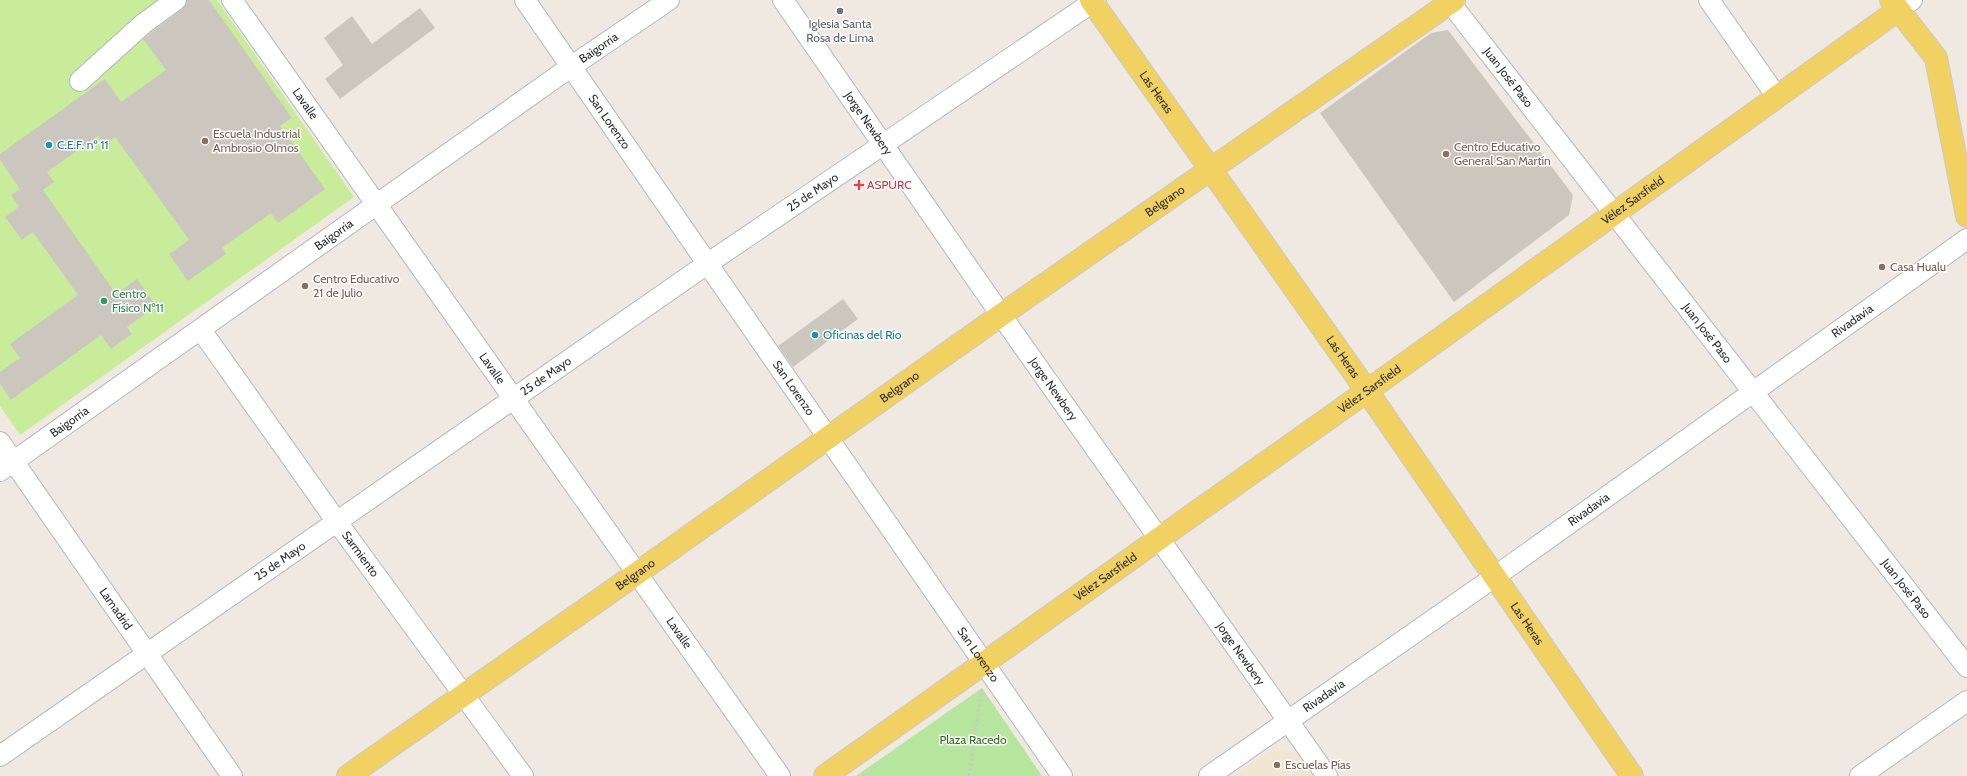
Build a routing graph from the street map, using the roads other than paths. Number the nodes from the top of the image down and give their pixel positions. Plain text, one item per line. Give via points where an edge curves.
1 (176, 0) edge
2 (232, 0) edge
3 (525, 0) edge
4 (668, 0) edge
5 (784, 0) edge
6 (1709, 0) edge
7 (1093, 1) edge
8 (1451, 1) edge
9 (1900, 3) edge
10 (572, 66) junction
11 (80, 81) dead end
12 (1777, 97) junction
13 (884, 142) junction
14 (1209, 169) junction
15 (376, 205) junction
16 (1614, 213) junction
17 (1967, 216) edge
18 (1967, 239) edge
19 (707, 264) junction
20 (1001, 315) junction
21 (201, 330) junction
22 (1367, 391) junction
23 (1755, 392) junction
24 (514, 399) junction
25 (828, 438) junction
26 (0, 442) edge
27 (7, 467) edge
28 (337, 522) junction
29 (1159, 537) junction
30 (636, 574) junction
31 (1494, 578) junction
32 (147, 655) junction
33 (984, 664) junction
34 (1967, 666) edge
35 (465, 694) junction
36 (1967, 701) edge
37 (1287, 721) junction
38 (0, 756) edge
39 (232, 776) edge
40 (348, 776) edge
41 (523, 776) edge
42 (780, 776) edge
43 (825, 776) edge
44 (1062, 776) edge
45 (1209, 776) edge
46 (1327, 776) edge
47 (1632, 776) edge
48 (1860, 776) edge

1 - 11 street via 143,24
2 - 15 street, Lavalle
3 - 10 street, San Lorenzo
4 - 10 street, Baigorria
5 - 13 street, Jorge Newbery
6 - 12 street
7 - 13 street, 25 de Mayo
7 - 14 main road, Las Heras
8 - 14 main road, Belgrano
8 - 16 street, Juan José Paso
9 - 12 main road, Vélez Sarsfield
9 - 17 main road via 1936,58
10 - 15 street, Baigorria
10 - 19 street, San Lorenzo
12 - 16 main road, Vélez Sarsfield
13 - 19 street, 25 de Mayo
13 - 20 street, Jorge Newbery
14 - 20 main road, Belgrano
14 - 22 main road, Las Heras
15 - 21 street, Baigorria
15 - 24 street, Lavalle
16 - 22 main road, Vélez Sarsfield
16 - 23 street, Juan José Paso
18 - 23 street, Rivadavia
19 - 24 street, 25 de Mayo
19 - 25 street, San Lorenzo
20 - 25 main road, Belgrano
20 - 29 street, Jorge Newbery
21 - 27 street, Baigorria
21 - 28 street, Sarmiento
22 - 29 main road, Vélez Sarsfield
22 - 31 main road, Las Heras
23 - 31 street, Rivadavia
23 - 34 street, Juan José Paso
24 - 28 street, 25 de Mayo
24 - 30 street, Lavalle
25 - 30 main road, Belgrano
25 - 33 street, San Lorenzo
26 - 27 street, Lamadrid
27 - 32 street, Lamadrid
28 - 32 street, 25 de Mayo
28 - 35 street, Sarmiento
29 - 33 main road, Vélez Sarsfield
29 - 37 street, Jorge Newbery
30 - 35 main road, Belgrano
30 - 42 street, Lavalle
31 - 37 street, Rivadavia
31 - 47 main road, Las Heras
32 - 38 street, 25 de Mayo
32 - 39 street, Lamadrid
33 - 43 main road, Vélez Sarsfield
33 - 44 street, San Lorenzo
35 - 40 main road, Belgrano
35 - 41 street, Sarmiento
36 - 48 street
37 - 45 street, Rivadavia
37 - 46 street, Jorge Newbery

